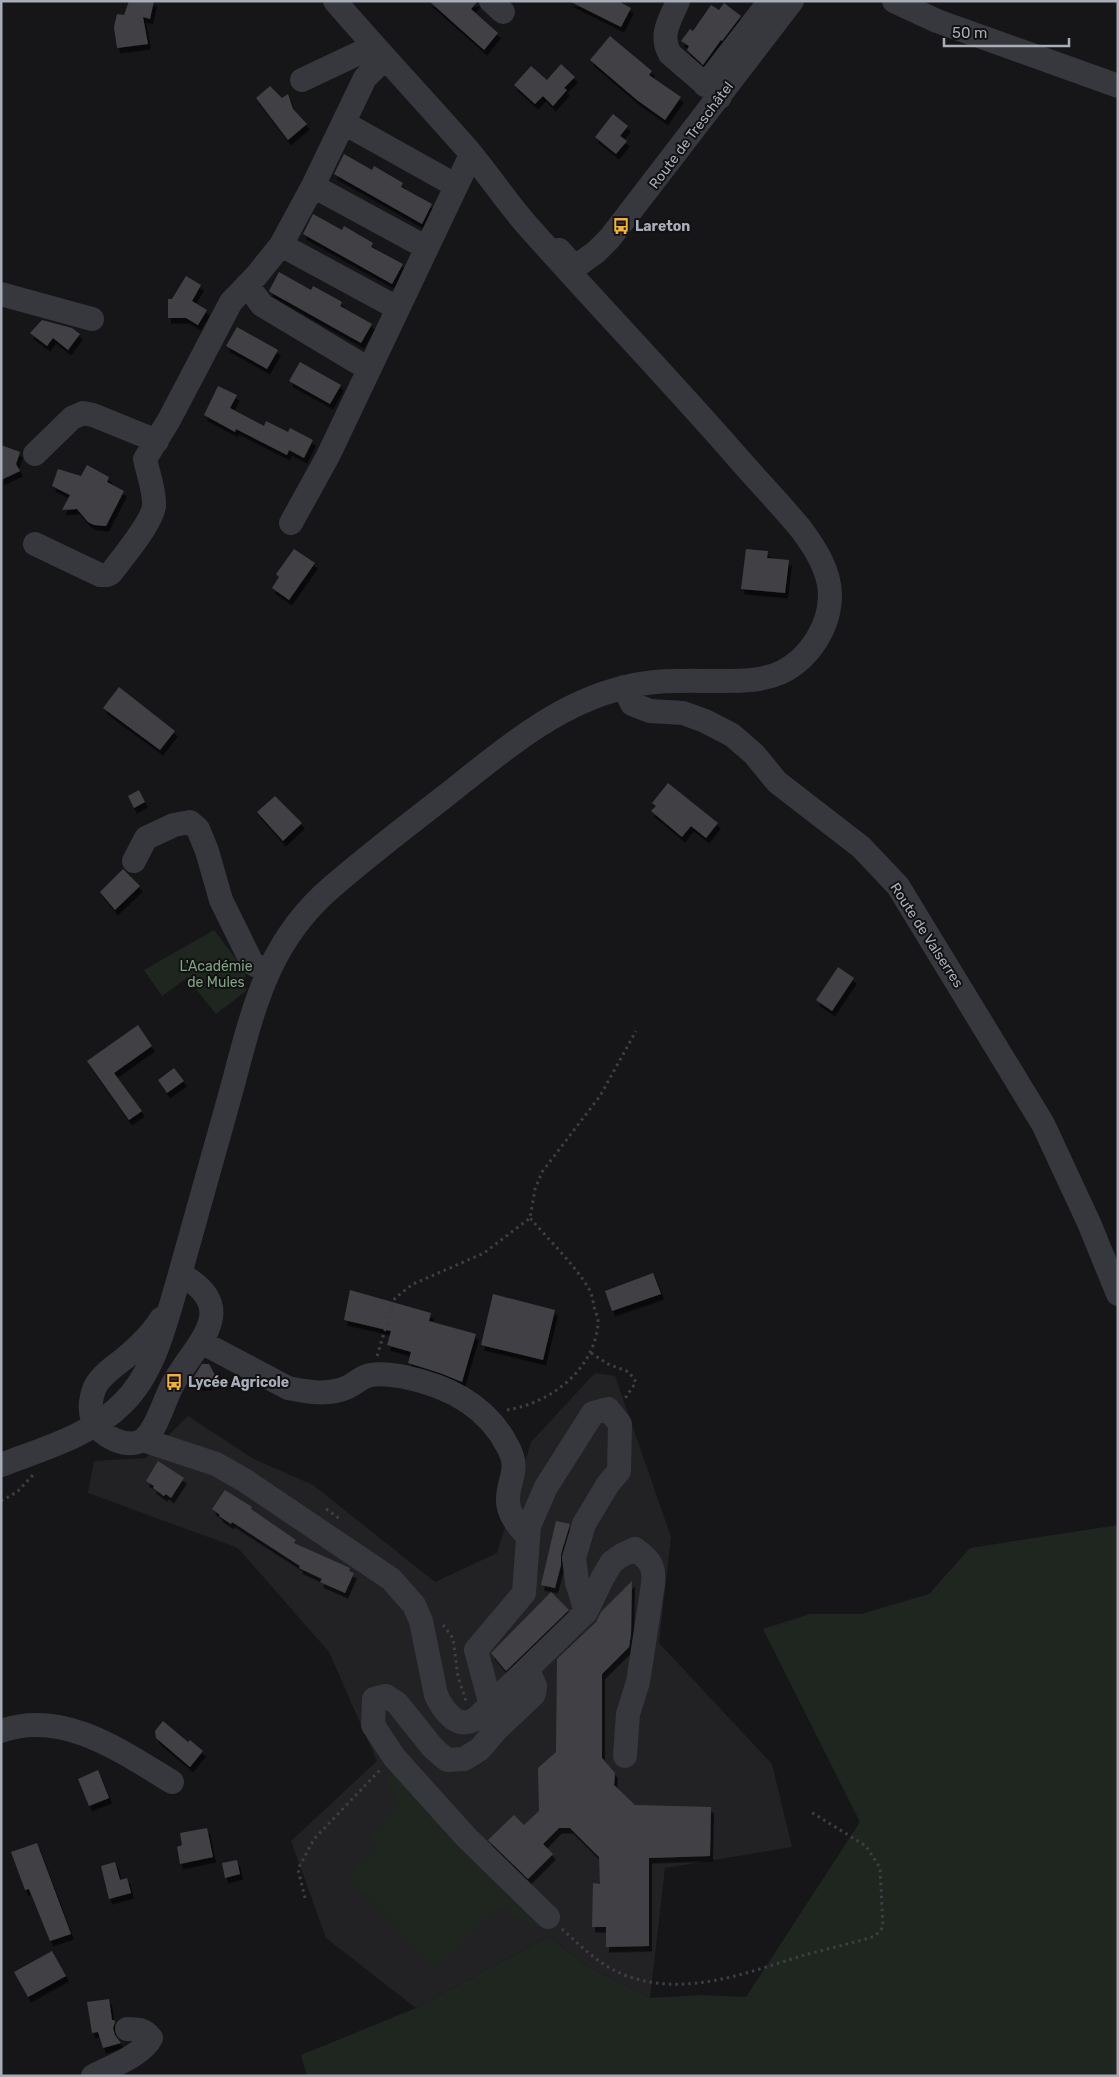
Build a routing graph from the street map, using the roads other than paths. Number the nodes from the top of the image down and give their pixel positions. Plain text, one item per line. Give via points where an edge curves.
1 (334, 1) edge
2 (678, 1) edge
3 (770, 1) edge
4 (792, 1) edge
5 (894, 1) edge
6 (379, 52) junction
7 (302, 80) dead end
8 (1118, 86) edge
9 (712, 91) junction
10 (344, 123) junction
11 (471, 155) junction
12 (446, 180) dead end
13 (314, 186) junction
14 (416, 242) dead end
15 (281, 246) junction
16 (580, 272) junction
17 (247, 285) junction
18 (1, 294) edge
19 (388, 303) dead end
20 (92, 319) dead end
21 (357, 362) dead end
22 (151, 450) junction
23 (35, 454) dead end
24 (291, 523) dead end
25 (35, 544) dead end
26 (624, 687) junction
27 (134, 861) dead end
28 (268, 972) junction
29 (176, 1285) junction
30 (1118, 1294) edge
31 (201, 1342) junction
32 (95, 1426) junction
33 (143, 1440) junction
34 (1, 1465) edge
35 (528, 1537) junction
36 (586, 1612) junction
37 (528, 1670) junction
38 (490, 1706) junction
39 (1, 1731) edge
40 (625, 1756) dead end
41 (172, 1782) dead end
42 (548, 1917) road end
43 (127, 2029) dead end
44 (93, 2076) edge

1 - 6 street
2 - 9 street via 665,30 665,45 670,54
3 - 9 street
4 - 9 street, Route de Treschâtel
5 - 8 street via 937,21
6 - 7 street
6 - 10 street
6 - 11 street
9 - 16 street, Route de Treschâtel via 621,226
10 - 12 street
10 - 13 street
11 - 16 street via 523,200
11 - 16 street via 523,221 544,233 571,263 578,265
11 - 24 street via 328,456
13 - 14 street
13 - 15 street
15 - 17 street
15 - 19 street
16 - 26 street via 802,530 827,574 830,593 823,629 798,662 782,672 746,681 649,682
17 - 21 street via 262,305
17 - 22 street via 231,302
18 - 20 street
22 - 23 street via 93,415 83,413 72,418
22 - 25 street via 152,512 111,573 100,575
26 - 28 street via 582,701 530,732 366,858 308,908
26 - 30 street, Route de Valserres via 632,704 650,711 683,713 732,735 754,754 777,782 861,847 898,886 1043,1124
27 - 28 street via 146,838 174,825 190,822 198,829 221,900 252,963
28 - 29 street via 257,999
29 - 31 street via 196,1283 209,1300 210,1320
29 - 32 street via 148,1370 123,1403
29 - 32 street via 159,1323 142,1344 106,1373 96,1386 91,1399
31 - 33 street via 174,1382
31 - 35 street via 288,1388 302,1391 317,1393 342,1389 373,1374 444,1387 462,1397 483,1413 508,1447 514,1462 508,1499 511,1514
32 - 33 street via 119,1442 135,1444
32 - 34 street
33 - 38 street via 216,1464 391,1579 414,1605 421,1621 440,1706 459,1721 468,1722
35 - 36 street via 529,1526 546,1487 593,1413 608,1409 620,1424 620,1471 608,1484 584,1524 574,1558
35 - 38 street via 524,1593 476,1650
36 - 37 street
36 - 40 street via 612,1562 634,1549 645,1556 654,1570 653,1584 638,1682 628,1714
37 - 38 street
37 - 42 street via 535,1686 534,1694 480,1749 464,1759 447,1760 433,1748 397,1703 386,1696 374,1699 373,1725 394,1757 466,1837
39 - 41 street via 25,1724 64,1728 108,1745
43 - 44 street via 146,2032 151,2038 148,2045

